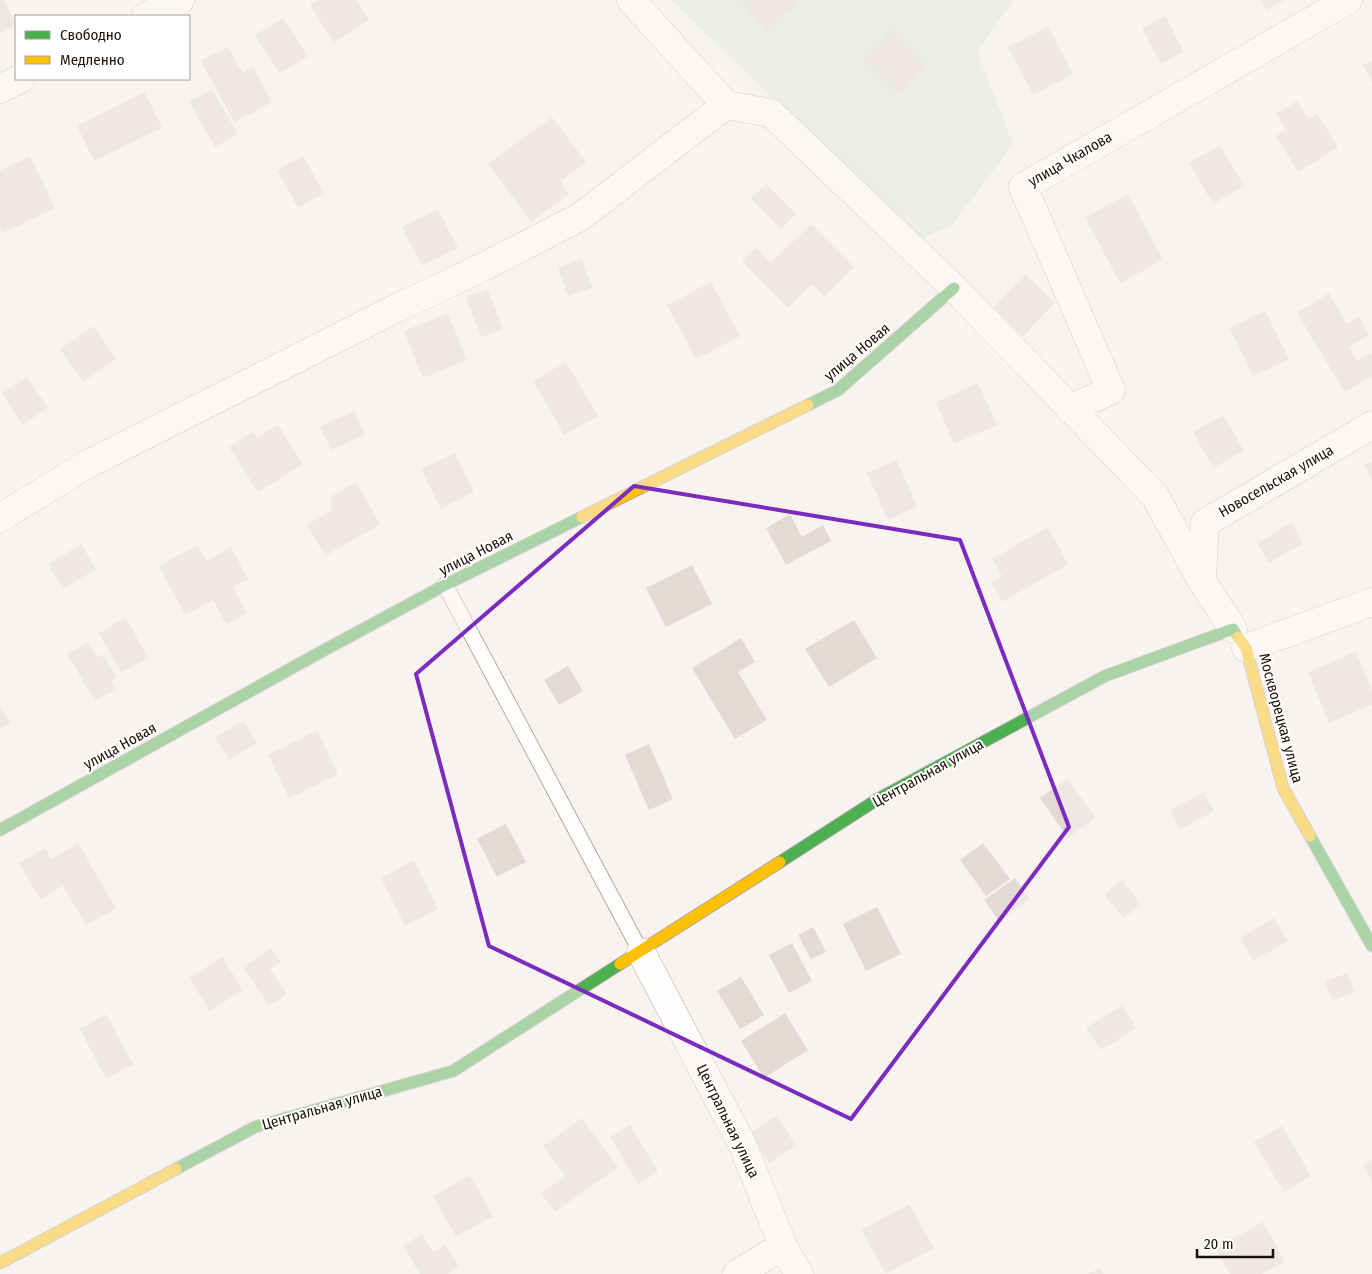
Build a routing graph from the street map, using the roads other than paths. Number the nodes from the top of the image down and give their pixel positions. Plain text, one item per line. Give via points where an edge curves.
1 (180, 0) edge
2 (631, 0) edge
3 (1348, 0) edge
4 (148, 15) edge
5 (18, 80) edge
6 (0, 89) edge
7 (726, 105) junction
8 (954, 288) junction
9 (1070, 409) junction
10 (1372, 425) edge
11 (0, 518) edge
12 (1202, 581) junction
13 (445, 586) junction
14 (1372, 602) edge
15 (1240, 638) junction
16 (0, 830) edge
17 (1372, 946) edge
18 (641, 952) junction
19 (783, 1246) junction
20 (0, 1263) edge
21 (737, 1274) edge
22 (799, 1274) edge

1 - 4 street
2 - 7 street
3 - 9 street, улица Чкалова via 1023,187 1111,390
5 - 6 street
7 - 8 street via 771,113
7 - 11 street via 580,217 86,466
8 - 9 street
8 - 13 street, улица Новая via 838,390
9 - 12 street via 1155,496
10 - 12 street, Новосельская улица via 1205,523
12 - 15 street
13 - 16 street, улица Новая
13 - 18 lane
14 - 15 street
15 - 17 street, Москворецкая улица via 1283,788
15 - 18 street, Центральная улица via 1105,676 878,799
18 - 19 street, Центральная улица via 743,1146
18 - 20 street, Центральная улица via 453,1071 255,1127
19 - 21 street
19 - 22 street, Центральная улица

